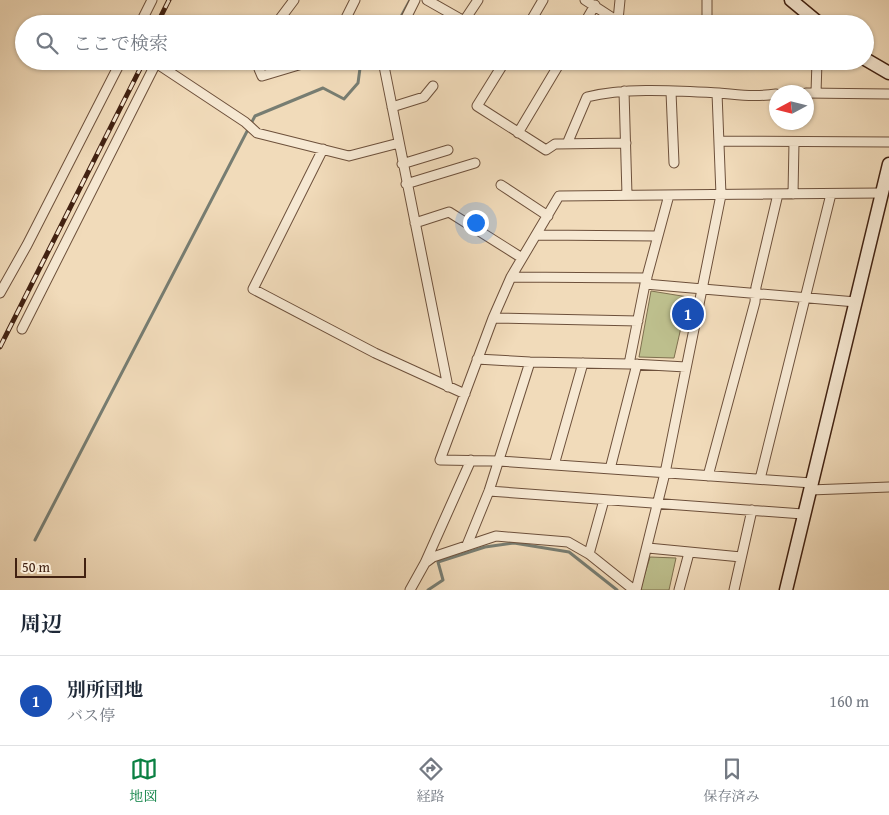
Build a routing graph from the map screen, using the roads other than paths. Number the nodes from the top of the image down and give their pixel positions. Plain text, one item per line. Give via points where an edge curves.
1 (152, 0) edge
2 (294, 0) edge
3 (355, 0) edge
4 (415, 0) edge
5 (427, 0) edge
6 (478, 0) edge
7 (543, 0) edge
8 (585, 0) edge
9 (620, 0) edge
10 (707, 0) edge
11 (791, 0) edge
12 (595, 5) junction
13 (144, 15) edge
14 (283, 15) edge
15 (348, 15) edge
16 (408, 15) edge
17 (453, 15) edge
18 (468, 15) edge
19 (534, 15) edge
20 (589, 15) edge
21 (610, 15) edge
22 (620, 15) edge
23 (707, 15) edge
24 (809, 15) edge
25 (874, 64) edge
26 (116, 70) edge
27 (152, 70) edge
28 (166, 70) edge
29 (259, 70) edge
30 (282, 70) edge
31 (385, 70) edge
32 (499, 70) edge
33 (556, 70) edge
34 (815, 70) edge
35 (889, 73) edge
36 (812, 85) edge
37 (434, 86) dead end
38 (624, 91) junction
39 (671, 92) junction
40 (717, 93) junction
41 (814, 93) edge
42 (889, 94) edge
43 (769, 95) edge
44 (392, 107) junction
45 (518, 133) junction
46 (719, 141) junction
47 (794, 142) junction
48 (889, 142) edge
49 (399, 143) junction
50 (626, 143) junction
51 (567, 144) junction
52 (323, 149) junction
53 (448, 150) dead end
54 (475, 163) dead end
55 (674, 163) dead end
56 (402, 164) junction
57 (889, 164) edge
58 (406, 184) junction
59 (501, 185) dead end
60 (778, 194) junction
61 (793, 194) junction
62 (831, 194) junction
63 (882, 194) junction
64 (627, 195) junction
65 (669, 195) junction
66 (721, 195) junction
67 (548, 216) junction
68 (415, 223) junction
69 (538, 235) junction
70 (658, 236) junction
71 (522, 258) junction
72 (511, 277) junction
73 (646, 281) junction
74 (702, 289) junction
75 (0, 293) edge
76 (756, 293) junction
77 (804, 298) junction
78 (856, 302) junction
79 (493, 318) junction
80 (638, 321) junction
81 (22, 329) dead end
82 (477, 359) junction
83 (530, 362) junction
84 (582, 364) junction
85 (633, 364) junction
86 (686, 367) junction
87 (448, 387) junction
88 (465, 394) junction
89 (471, 460) junction
90 (499, 461) junction
91 (554, 465) junction
92 (610, 469) junction
93 (665, 473) junction
94 (708, 476) junction
95 (760, 479) junction
96 (811, 486) junction
97 (889, 486) edge
98 (489, 491) junction
99 (604, 500) junction
100 (658, 502) junction
101 (752, 510) junction
102 (803, 514) junction
103 (467, 545) junction
104 (648, 548) junction
105 (690, 553) junction
106 (589, 554) junction
107 (741, 556) junction
108 (425, 563) junction
109 (410, 590) edge
110 (635, 590) edge
111 (679, 590) edge
112 (734, 590) edge
113 (786, 590) edge

1 - 13 street
2 - 14 street
3 - 15 street
4 - 16 street
5 - 17 street
6 - 18 street
7 - 19 street
8 - 12 street
9 - 22 street
10 - 23 street
11 - 24 street
12 - 20 street
12 - 21 street
25 - 35 street
26 - 75 street
27 - 81 street
28 - 52 street via 258,133
29 - 30 street via 262,76
31 - 44 street
32 - 45 street via 477,106
33 - 45 street
34 - 36 street
37 - 44 street via 424,98
38 - 39 street
38 - 50 street
38 - 51 street via 588,97
39 - 40 street
39 - 55 street
40 - 43 street
40 - 46 street
41 - 42 street
44 - 49 street
45 - 51 street via 546,150 555,144
46 - 47 street
46 - 66 street
47 - 48 street
47 - 61 street
49 - 52 street via 349,156
49 - 56 street
50 - 51 street
50 - 64 street
52 - 87 street via 253,289
53 - 56 street
54 - 58 street
56 - 58 street
57 - 63 street
58 - 68 street
59 - 67 street
60 - 61 street
60 - 66 street
60 - 76 street
61 - 62 street
62 - 63 street
62 - 77 street
63 - 78 street
64 - 65 street
64 - 67 street via 559,196
65 - 66 street
65 - 70 street
66 - 74 street
67 - 69 street
68 - 71 street via 449,212
68 - 87 street
69 - 70 street
69 - 71 street
70 - 73 street
71 - 72 street
72 - 73 street
72 - 79 street
73 - 74 street
73 - 80 street
74 - 76 street
74 - 86 street
76 - 77 street
76 - 94 street
77 - 78 street
77 - 95 street
78 - 96 street
79 - 80 street
79 - 82 street
80 - 85 street
82 - 83 street
82 - 88 street
83 - 84 street
83 - 90 street
84 - 85 street
84 - 91 street
85 - 86 street
85 - 92 street
86 - 93 street
87 - 88 street
88 - 89 street via 440,460
89 - 90 street
89 - 108 street
90 - 91 street
90 - 98 street
91 - 92 street
92 - 93 street
93 - 94 street
93 - 100 street
94 - 95 street
95 - 96 street
96 - 97 street
96 - 102 street
98 - 99 street
98 - 103 street
99 - 100 street
99 - 106 street
100 - 101 street
100 - 104 street
101 - 102 street
101 - 107 street
102 - 113 street
103 - 106 street via 496,536 568,542
103 - 108 street
104 - 105 street
104 - 110 street
105 - 107 street
105 - 111 street
106 - 110 street
107 - 112 street
108 - 109 street

